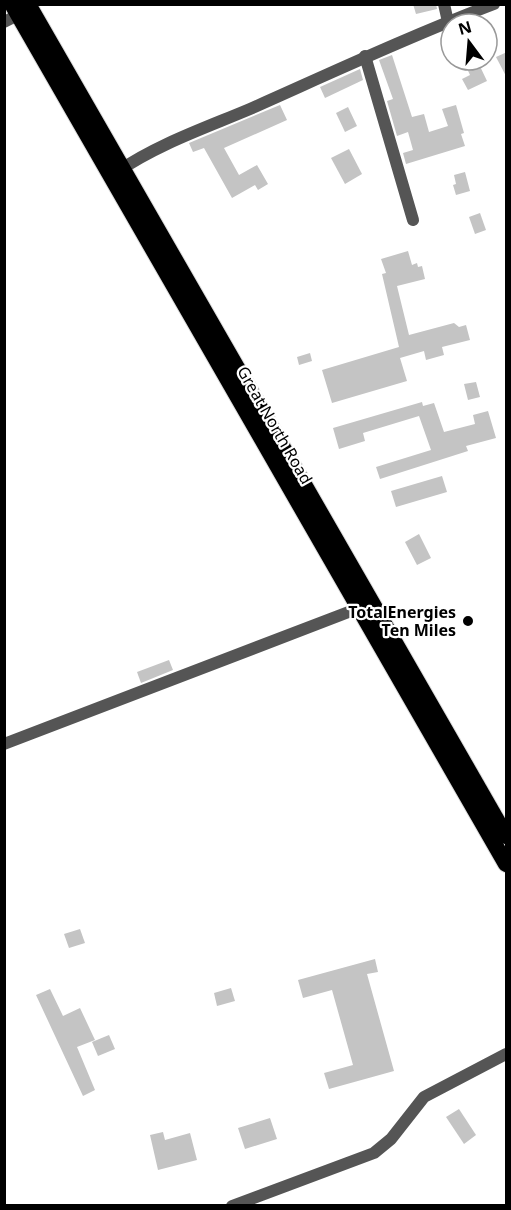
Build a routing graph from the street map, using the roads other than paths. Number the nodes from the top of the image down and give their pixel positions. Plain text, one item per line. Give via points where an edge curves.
1 (494, 4) edge
2 (16, 11) edge
3 (474, 12) edge
4 (439, 26) edge
5 (365, 56) junction
6 (117, 172) junction
7 (414, 220) dead end
8 (360, 608) junction
9 (4, 744) edge
10 (507, 836) edge
11 (507, 864) edge
12 (507, 1054) edge
13 (232, 1206) edge

1 - 3 street
2 - 6 highway, Great North Road
4 - 5 street
5 - 6 street via 167,144
5 - 7 street
6 - 8 highway, Great North Road
6 - 10 highway, Great North Road
8 - 9 street
8 - 11 highway, Great North Road
12 - 13 street via 424,1097 391,1139 374,1153

